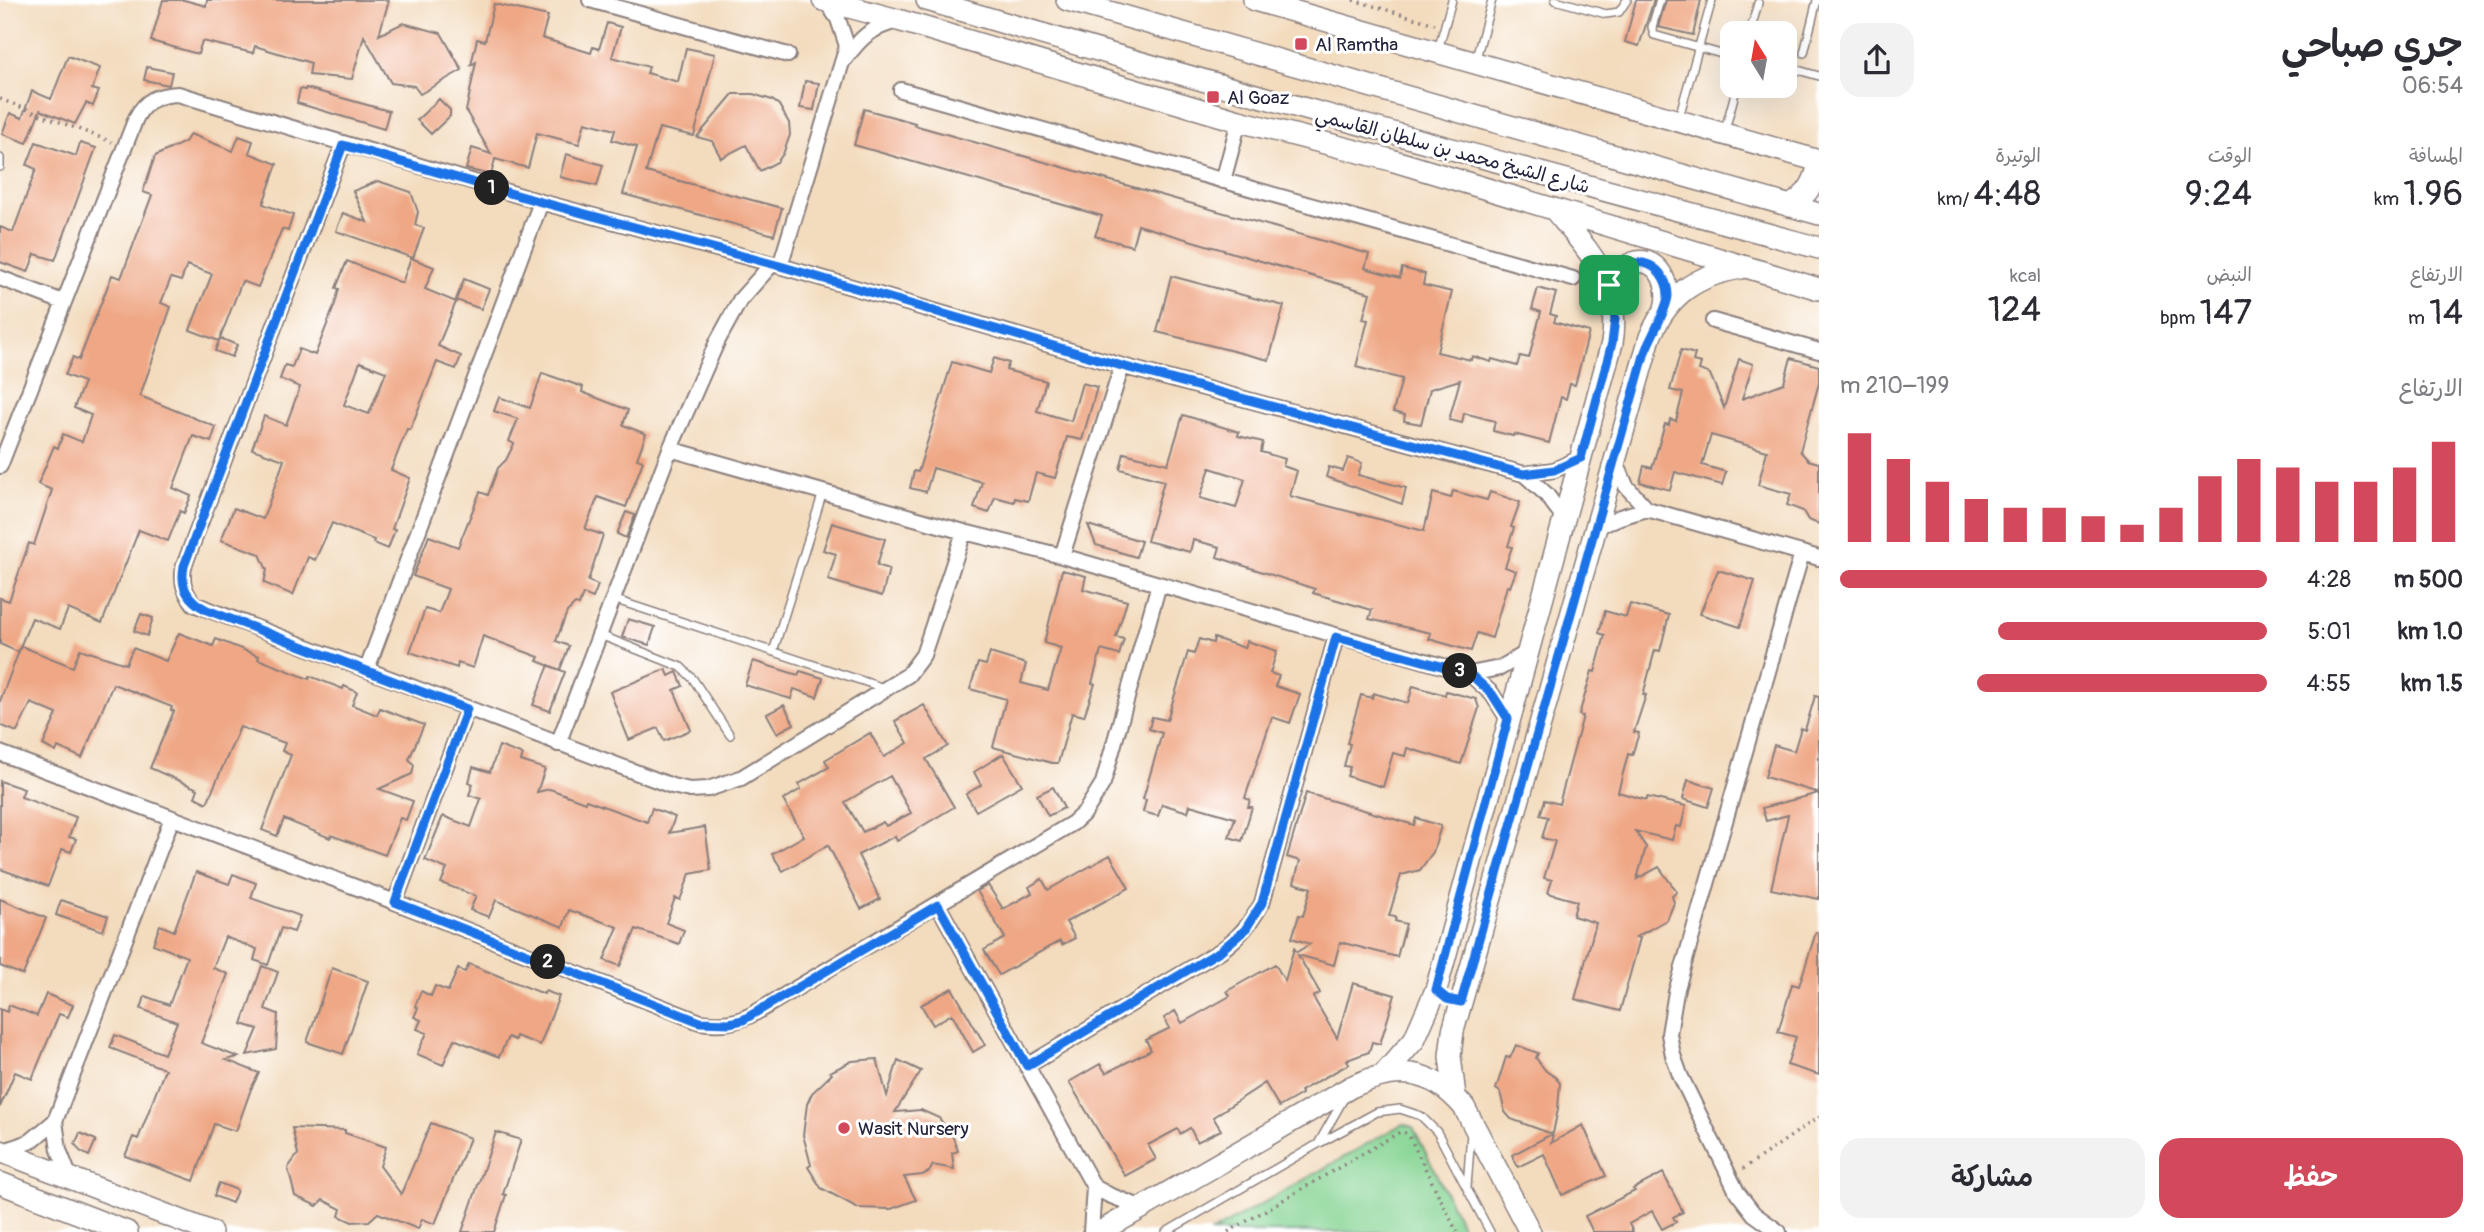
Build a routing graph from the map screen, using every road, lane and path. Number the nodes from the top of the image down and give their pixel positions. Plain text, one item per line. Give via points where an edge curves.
1 (590, 0) edge
2 (927, 0) edge
3 (1067, 0) edge
4 (1353, 0) edge
5 (1452, 0) edge
6 (1492, 0) edge
7 (1555, 0) edge
8 (1627, 0) edge
9 (1660, 0) edge
10 (1712, 0) edge
11 (1817, 0) edge
12 (825, 1) edge
13 (1267, 2) edge
14 (1758, 3) dead end
15 (1087, 4) edge
16 (1816, 18) edge
17 (898, 20) junction
18 (1753, 21) edge
19 (1444, 27) junction
20 (1700, 48) junction
21 (1437, 53) junction
22 (1804, 53) dead end
23 (1720, 54) edge
24 (788, 55) dead end
25 (844, 60) junction
26 (1474, 63) junction
27 (1797, 70) edge
28 (1819, 76) edge
29 (901, 90) dead end
30 (1734, 98) edge
31 (0, 99) edge
32 (1314, 112) junction
33 (1238, 121) junction
34 (1678, 121) junction
35 (1724, 134) junction
36 (343, 145) junction
37 (124, 147) junction
38 (0, 159) edge
39 (1391, 160) junction
40 (1819, 161) edge
41 (0, 167) edge
42 (1223, 181) junction
43 (541, 202) junction
44 (1790, 206) junction
45 (1554, 209) junction
46 (1819, 214) edge
47 (1819, 248) edge
48 (776, 265) junction
49 (1744, 268) junction
50 (0, 278) edge
51 (1573, 279) dead end
52 (1609, 285) junction
53 (1819, 289) edge
54 (63, 302) junction
55 (1665, 308) junction
56 (1713, 321) dead end
57 (1819, 351) edge
58 (1122, 366) junction
59 (670, 449) junction
60 (1615, 457) junction
61 (1581, 458) junction
62 (0, 466) edge
63 (1524, 474) junction
64 (823, 492) junction
65 (1647, 509) junction
66 (1564, 518) junction
67 (1594, 528) junction
68 (964, 532) junction
69 (1802, 553) junction
70 (1062, 556) junction
71 (1819, 558) edge
72 (1159, 584) junction
73 (613, 600) junction
74 (600, 635) junction
75 (1336, 637) junction
76 (773, 652) junction
77 (1526, 653) junction
78 (367, 669) junction
79 (1470, 674) junction
80 (888, 690) junction
81 (467, 709) junction
82 (1508, 719) junction
83 (730, 735) dead end
84 (558, 744) junction
85 (0, 754) edge
86 (172, 818) junction
87 (395, 902) junction
88 (938, 905) junction
89 (1436, 990) junction
90 (1461, 1002) junction
91 (1027, 1066) junction
92 (1385, 1073) junction
93 (1351, 1087) junction
94 (1455, 1096) junction
95 (1819, 1117) edge
96 (1472, 1119) junction
97 (55, 1121) junction
98 (1318, 1144) junction
99 (1, 1152) edge
100 (70, 1178) junction
101 (1729, 1178) junction
102 (0, 1183) edge
103 (1094, 1187) junction
104 (1467, 1188) junction
105 (1140, 1207) junction
106 (127, 1232) edge
107 (211, 1232) edge
108 (1091, 1232) edge
109 (1100, 1232) edge
110 (1166, 1232) edge
111 (1228, 1232) edge
112 (1457, 1232) edge
113 (1490, 1232) edge
114 (1530, 1232) edge
115 (1779, 1232) edge

1 - 24 street
2 - 32 street, شارع الشيخ محمد بن سلطان القاسمي
3 - 15 street, شارع الشيخ محمد بن سلطان القاسمي
4 - 19 path
5 - 19 lane
6 - 26 lane
7 - 8 lane via 1606,15 1619,12
9 - 20 lane via 1652,32
10 - 20 lane
11 - 16 lane
12 - 17 street
12 - 25 street via 843,32
13 - 21 street
14 - 18 lane
15 - 44 street, شارع الشيخ محمد بن سلطان القاسمي
16 - 22 lane
17 - 25 street via 876,27
17 - 33 street
19 - 21 lane
20 - 23 lane
20 - 34 lane
21 - 26 street
25 - 48 street
26 - 34 street
27 - 28 lane
29 - 42 street
30 - 35 lane
31 - 37 path
32 - 39 street
32 - 47 street, شارع الشيخ محمد بن سلطان القاسمي
33 - 39 street
33 - 42 street
34 - 35 street
35 - 40 street
36 - 37 street via 178,94 150,100 141,108
36 - 43 street
36 - 78 street via 182,579 194,604
37 - 54 street
38 - 41 lane
39 - 45 street
40 - 44 street via 1813,183
42 - 51 street
43 - 48 street
43 - 78 street
44 - 46 street, شارع الشيخ محمد بن سلطان القاسمي
45 - 49 street
45 - 52 street via 1588,250
48 - 58 street
48 - 59 street via 747,291 728,321
49 - 53 street
49 - 55 street via 1708,276
50 - 54 street
52 - 55 street via 1624,268 1646,263 1664,276
52 - 61 street via 1615,319 1612,343
54 - 62 street
55 - 60 street via 1650,337
56 - 57 street
58 - 63 street
58 - 70 street
59 - 64 street
59 - 73 street
60 - 65 street via 1626,486
60 - 67 street
61 - 63 street via 1554,470
61 - 66 street
63 - 66 street
64 - 68 street
64 - 76 lane
65 - 67 street
65 - 69 street
66 - 77 street
67 - 90 street
68 - 70 street
68 - 80 street via 923,655 908,676
69 - 71 street
69 - 101 street via 1671,1014 1673,1055
70 - 72 street
72 - 75 street
72 - 88 street via 1108,767 1095,798 1073,823
73 - 74 street
73 - 76 lane
74 - 83 lane via 681,667
74 - 84 street
75 - 79 street
75 - 91 street via 1262,903 1249,924 1220,951
76 - 80 lane
77 - 79 street via 1500,668
77 - 82 street
78 - 81 street
79 - 82 street via 1492,694
80 - 84 street via 741,778 708,789 672,786
81 - 84 street
81 - 87 street
82 - 89 street
85 - 86 street
86 - 87 street
86 - 97 street
87 - 88 street via 714,1024 749,1016
88 - 91 street
89 - 90 street
89 - 92 street via 1414,1040
90 - 94 street via 1450,1043
91 - 103 street
92 - 93 street
92 - 94 street via 1421,1076
93 - 98 lane
93 - 105 street
94 - 96 street
95 - 101 path
96 - 104 lane
96 - 114 street
97 - 99 street via 31,1141
97 - 100 street via 59,1150
98 - 104 lane via 1377,1112 1411,1111 1437,1132
98 - 110 lane
99 - 100 street
100 - 107 street
101 - 115 street via 1754,1214
102 - 106 street
103 - 105 street
103 - 108 street
104 - 113 lane
105 - 109 street
111 - 112 path via 1400,1132 1410,1139

